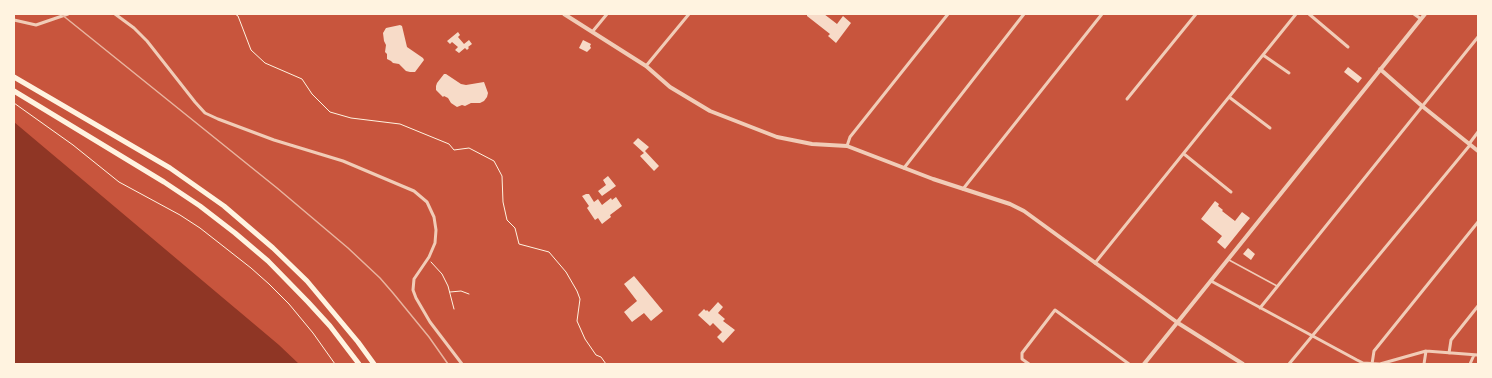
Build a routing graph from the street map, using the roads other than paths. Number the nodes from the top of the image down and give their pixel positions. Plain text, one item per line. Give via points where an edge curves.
1 (68, 14) edge
2 (115, 14) edge
3 (564, 14) edge
4 (607, 14) edge
5 (689, 14) edge
6 (948, 14) edge
7 (1024, 14) edge
8 (1102, 14) edge
9 (1196, 14) edge
10 (1296, 14) edge
11 (1309, 14) edge
12 (1414, 14) edge
13 (1425, 14) edge
14 (1421, 19) junction
15 (14, 20) edge
16 (593, 31) junction
17 (1478, 37) edge
18 (1348, 47) dead end
19 (1264, 54) junction
20 (646, 66) junction
21 (1380, 69) junction
22 (1289, 73) dead end
23 (14, 77) edge
24 (14, 91) edge
25 (1230, 97) junction
26 (1127, 99) dead end
27 (1422, 106) junction
28 (1270, 128) dead end
29 (1478, 132) edge
30 (1469, 144) junction
31 (847, 146) junction
32 (1478, 151) edge
33 (1184, 154) junction
34 (904, 168) junction
35 (963, 189) junction
36 (1231, 192) dead end
37 (1478, 222) edge
38 (1228, 259) junction
39 (1096, 262) junction
40 (1211, 281) junction
41 (1278, 287) junction
42 (1478, 306) edge
43 (1260, 308) junction
44 (1178, 323) junction
45 (1312, 335) junction
46 (1426, 351) junction
47 (1449, 353) junction
48 (1476, 355) edge
49 (359, 364) edge
50 (374, 364) edge
51 (462, 364) edge
52 (1029, 364) edge
53 (1129, 364) edge
54 (1144, 364) edge
55 (1243, 364) edge
56 (1289, 364) edge
57 (1372, 364) edge
58 (1379, 364) edge
59 (1424, 364) edge
60 (1470, 364) edge

1 - 15 street via 36,25
2 - 51 street via 147,41 206,113 274,140 343,161 414,191 427,202 434,217 435,243 414,279 413,290 430,322
3 - 16 street
4 - 16 street
5 - 20 street
6 - 31 street via 850,137
7 - 34 street
8 - 35 street
9 - 26 street
10 - 19 street
11 - 18 street
12 - 14 street
13 - 14 street
14 - 21 street
16 - 20 street
17 - 27 street
19 - 22 street
19 - 25 street
20 - 31 street via 670,88 710,111 747,126 777,137 812,144
21 - 27 street
21 - 38 street
23 - 50 main road via 158,161 224,206 307,281
24 - 49 main road via 164,182 220,221 250,245 294,287 330,326
25 - 28 street
25 - 33 street
27 - 30 street
27 - 41 street
29 - 30 street
30 - 32 street
30 - 45 street
31 - 34 street
33 - 36 street
33 - 39 street
34 - 35 street
35 - 39 street via 1024,211
37 - 57 street via 1374,351
38 - 40 street
38 - 41 lane
39 - 44 street
40 - 43 street
40 - 44 street
41 - 43 street
42 - 47 street via 1451,340
43 - 45 street
44 - 54 street
44 - 55 street
45 - 56 street
45 - 57 street via 1357,360
46 - 47 street
46 - 58 street
46 - 59 street
47 - 48 street
48 - 60 street
52 - 53 street via 1022,358 1022,353 1055,310
57 - 58 street

